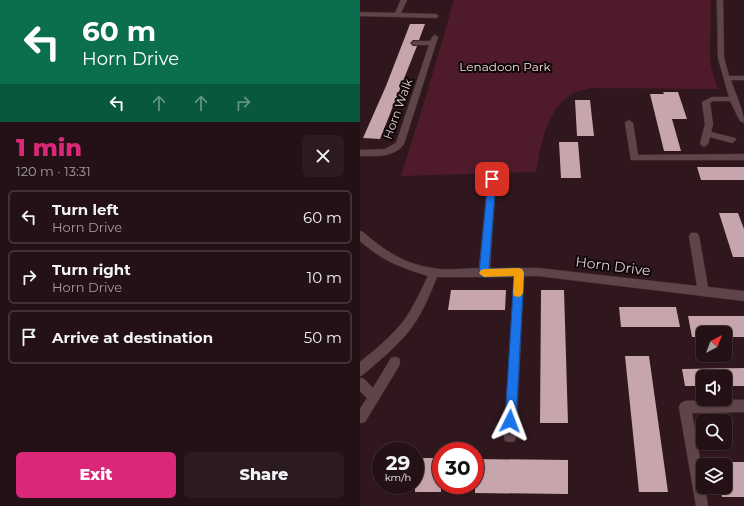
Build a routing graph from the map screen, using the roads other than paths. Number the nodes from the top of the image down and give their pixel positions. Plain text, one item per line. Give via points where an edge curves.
1 (404, 0) edge
2 (720, 0) edge
3 (360, 14) edge
4 (397, 15) junction
5 (436, 16) dead end
6 (414, 43) dead end
7 (726, 78) junction
8 (744, 78) edge
9 (732, 98) junction
10 (744, 121) edge
11 (629, 123) dead end
12 (707, 134) junction
13 (732, 140) dead end
14 (704, 144) dead end
15 (360, 153) edge
16 (744, 158) edge
17 (492, 179) dead end
18 (360, 235) edge
19 (694, 236) dead end
20 (519, 272) junction
21 (434, 273) junction
22 (484, 273) junction
23 (703, 291) junction
24 (744, 296) edge
25 (395, 362) dead end
26 (360, 370) edge
27 (360, 382) edge
28 (374, 397) junction
29 (744, 406) edge
30 (361, 418) edge
31 (510, 436) dead end
32 (702, 506) edge

1 - 4 street
2 - 7 street via 721,58
3 - 4 street
4 - 5 street
6 - 15 street, Horn Walk via 434,40 400,144 391,152
7 - 8 street
7 - 9 street
9 - 10 street
9 - 12 street via 712,99 706,102 709,124
11 - 16 street via 634,158
12 - 13 street
12 - 14 street
17 - 22 street
18 - 21 street, Horn Drive via 379,252 392,259
19 - 23 street
20 - 22 street, Horn Drive
20 - 23 street, Horn Drive via 562,274
20 - 31 street
21 - 22 street, Horn Drive
21 - 26 street via 404,330
23 - 24 street, Horn Drive
25 - 28 lane
27 - 28 lane
28 - 30 lane
29 - 32 lane via 685,408

